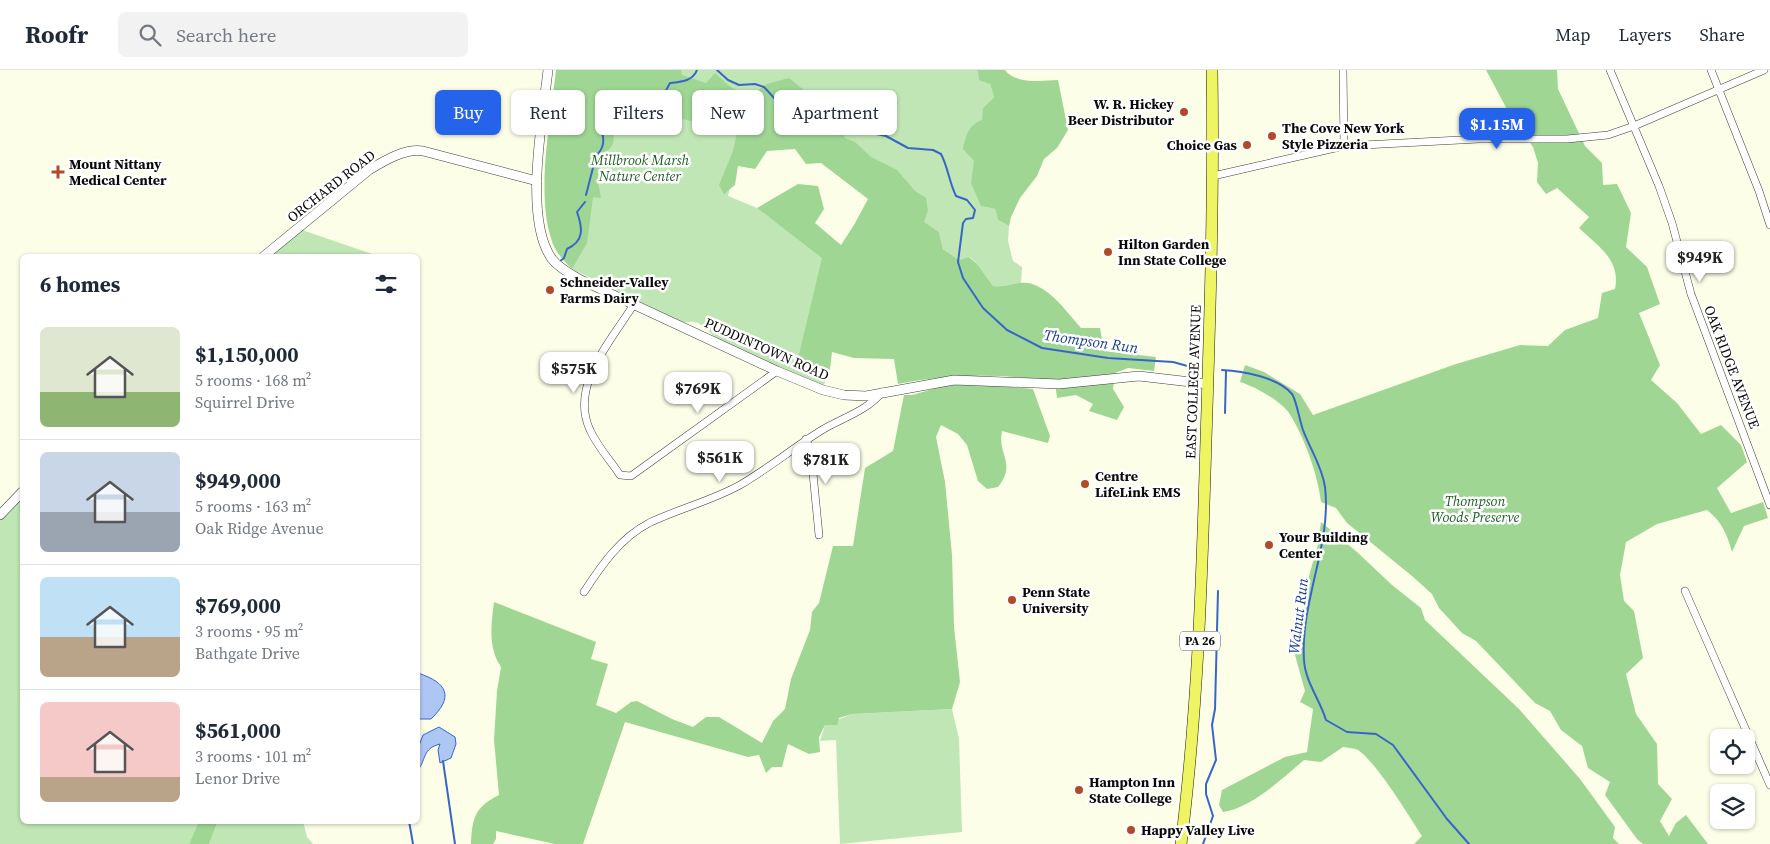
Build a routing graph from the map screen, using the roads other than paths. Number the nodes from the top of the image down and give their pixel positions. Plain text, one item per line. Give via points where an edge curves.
1 (548, 70) edge
2 (1212, 70) edge
3 (1343, 70) edge
4 (1610, 70) edge
5 (1711, 70) edge
6 (1764, 70) edge
7 (1719, 89) junction
8 (1634, 126) junction
9 (1344, 146) junction
10 (1213, 176) junction
11 (537, 181) junction
12 (1770, 225) edge
13 (266, 254) edge
14 (634, 304) junction
15 (777, 371) junction
16 (1208, 384) junction
17 (883, 392) junction
18 (806, 439) junction
19 (1767, 488) edge
20 (20, 494) edge
21 (1770, 505) edge
22 (0, 515) edge
23 (819, 535) dead end
24 (1685, 591) dead end
25 (584, 592) dead end
26 (1770, 785) edge
27 (1181, 844) edge

1 - 11 street, PUDDINTOWN ROAD
2 - 10 main road, EAST COLLEGE AVENUE / PA 26
3 - 9 street
4 - 8 street, OAK RIDGE AVENUE
5 - 7 street
6 - 7 street
7 - 8 street
7 - 12 street
8 - 9 street via 1596,137
8 - 19 street, OAK RIDGE AVENUE via 1672,223 1694,302
9 - 10 street
10 - 16 main road, EAST COLLEGE AVENUE / PA 26
11 - 13 street, ORCHARD ROAD via 423,151 410,152 369,170
11 - 14 street, PUDDINTOWN ROAD via 541,230 551,258 579,279
14 - 15 street, PUDDINTOWN ROAD
14 - 15 street via 591,373 584,401 590,430 620,475 630,476
15 - 17 street, PUDDINTOWN ROAD via 844,395 866,396
16 - 17 street, PUDDINTOWN ROAD via 1139,376 1059,384 972,380
16 - 27 main road, EAST COLLEGE AVENUE / PA 26 via 1197,692
17 - 18 street via 867,407
18 - 23 street via 811,453
18 - 25 street via 742,484 647,524 602,565
19 - 21 street, OAK RIDGE AVENUE
20 - 22 street
24 - 26 street

